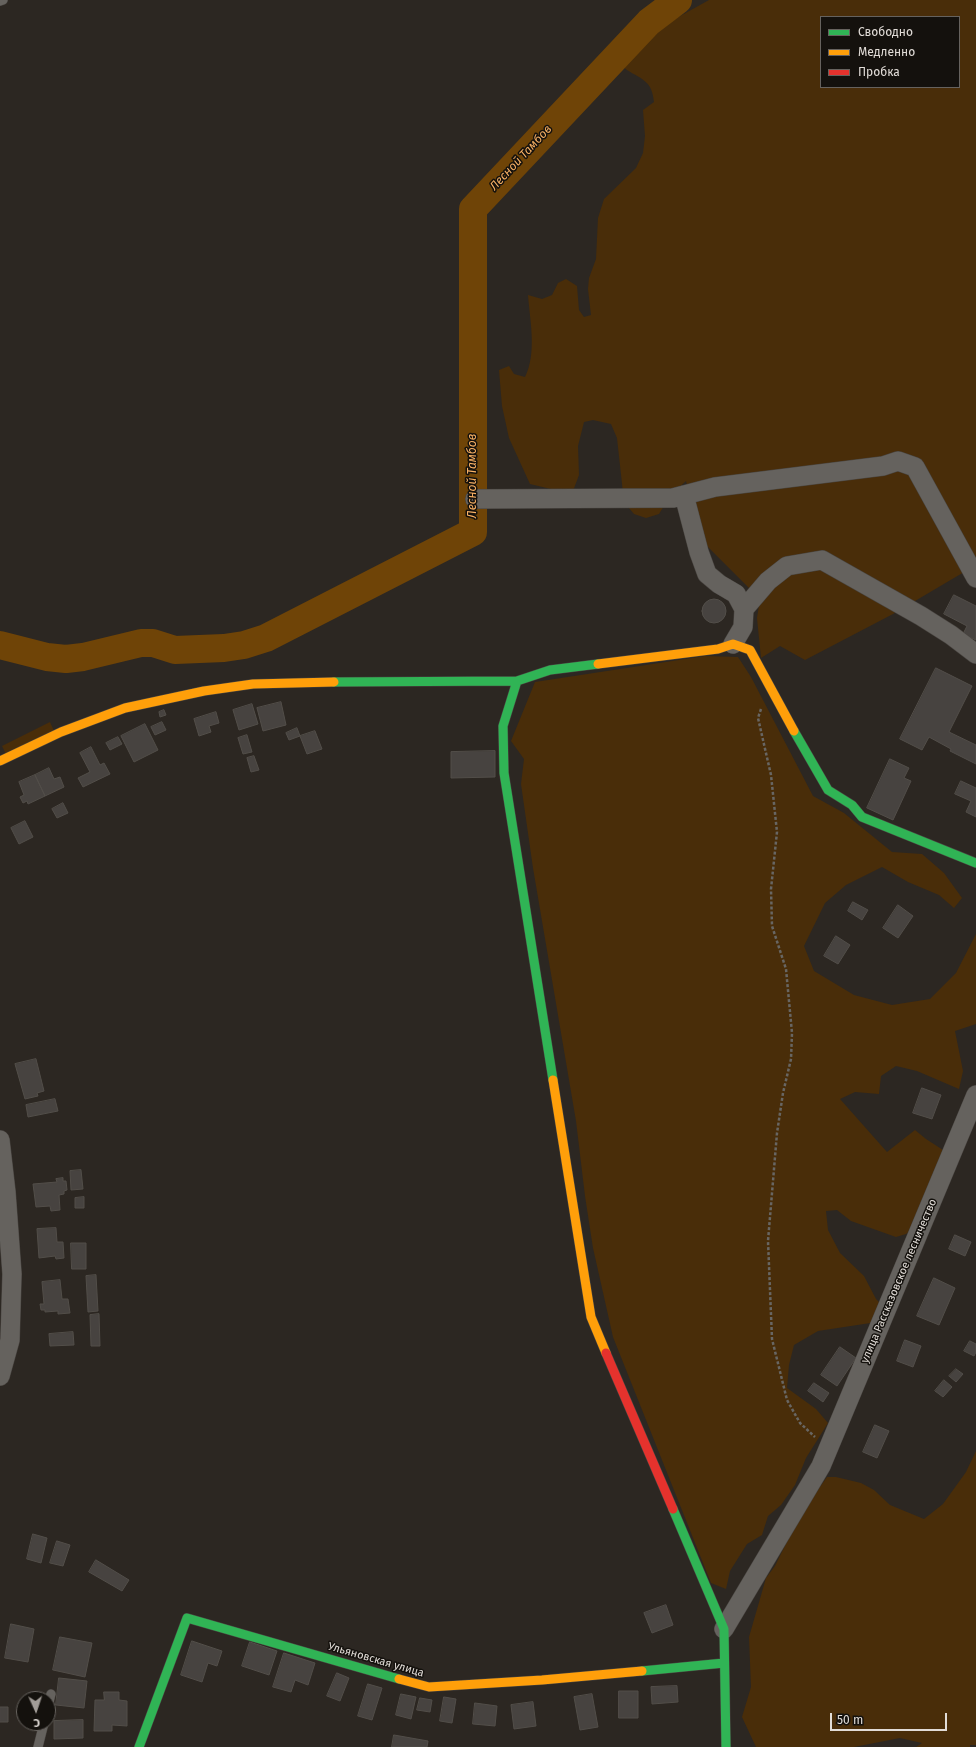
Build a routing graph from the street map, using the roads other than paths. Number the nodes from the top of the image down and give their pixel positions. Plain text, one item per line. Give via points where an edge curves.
1 (3, 0) edge
2 (0, 1) edge
3 (684, 495) junction
4 (475, 499) dead end
5 (976, 578) edge
6 (744, 609) junction
7 (733, 644) junction
8 (976, 654) edge
9 (517, 681) junction
10 (0, 761) edge
11 (976, 863) edge
12 (976, 1095) edge
13 (0, 1140) edge
14 (0, 1376) edge
15 (724, 1629) junction
16 (724, 1663) junction
17 (42, 1731) edge
18 (38, 1747) edge
19 (138, 1747) edge
20 (726, 1747) edge

1 - 2 lane
3 - 4 street via 673,498
3 - 5 street via 715,487 883,466 898,461 915,467
3 - 6 street via 707,574 736,594
6 - 7 street via 743,627
6 - 8 street via 768,581 787,566 822,560 921,616
7 - 9 street via 718,649 550,670
7 - 11 street via 750,650 828,790 852,805 862,817
9 - 10 street via 310,682 254,684 204,690 125,708 61,732
9 - 15 street via 503,726 504,773 591,1317
12 - 15 street, улица Рассказовское лесничество via 821,1466
13 - 14 street via 12,1274 12,1310 10,1340
15 - 16 street
16 - 19 street, Ульяновская улица via 542,1680 429,1687 187,1618
16 - 20 street
17 - 18 lane

